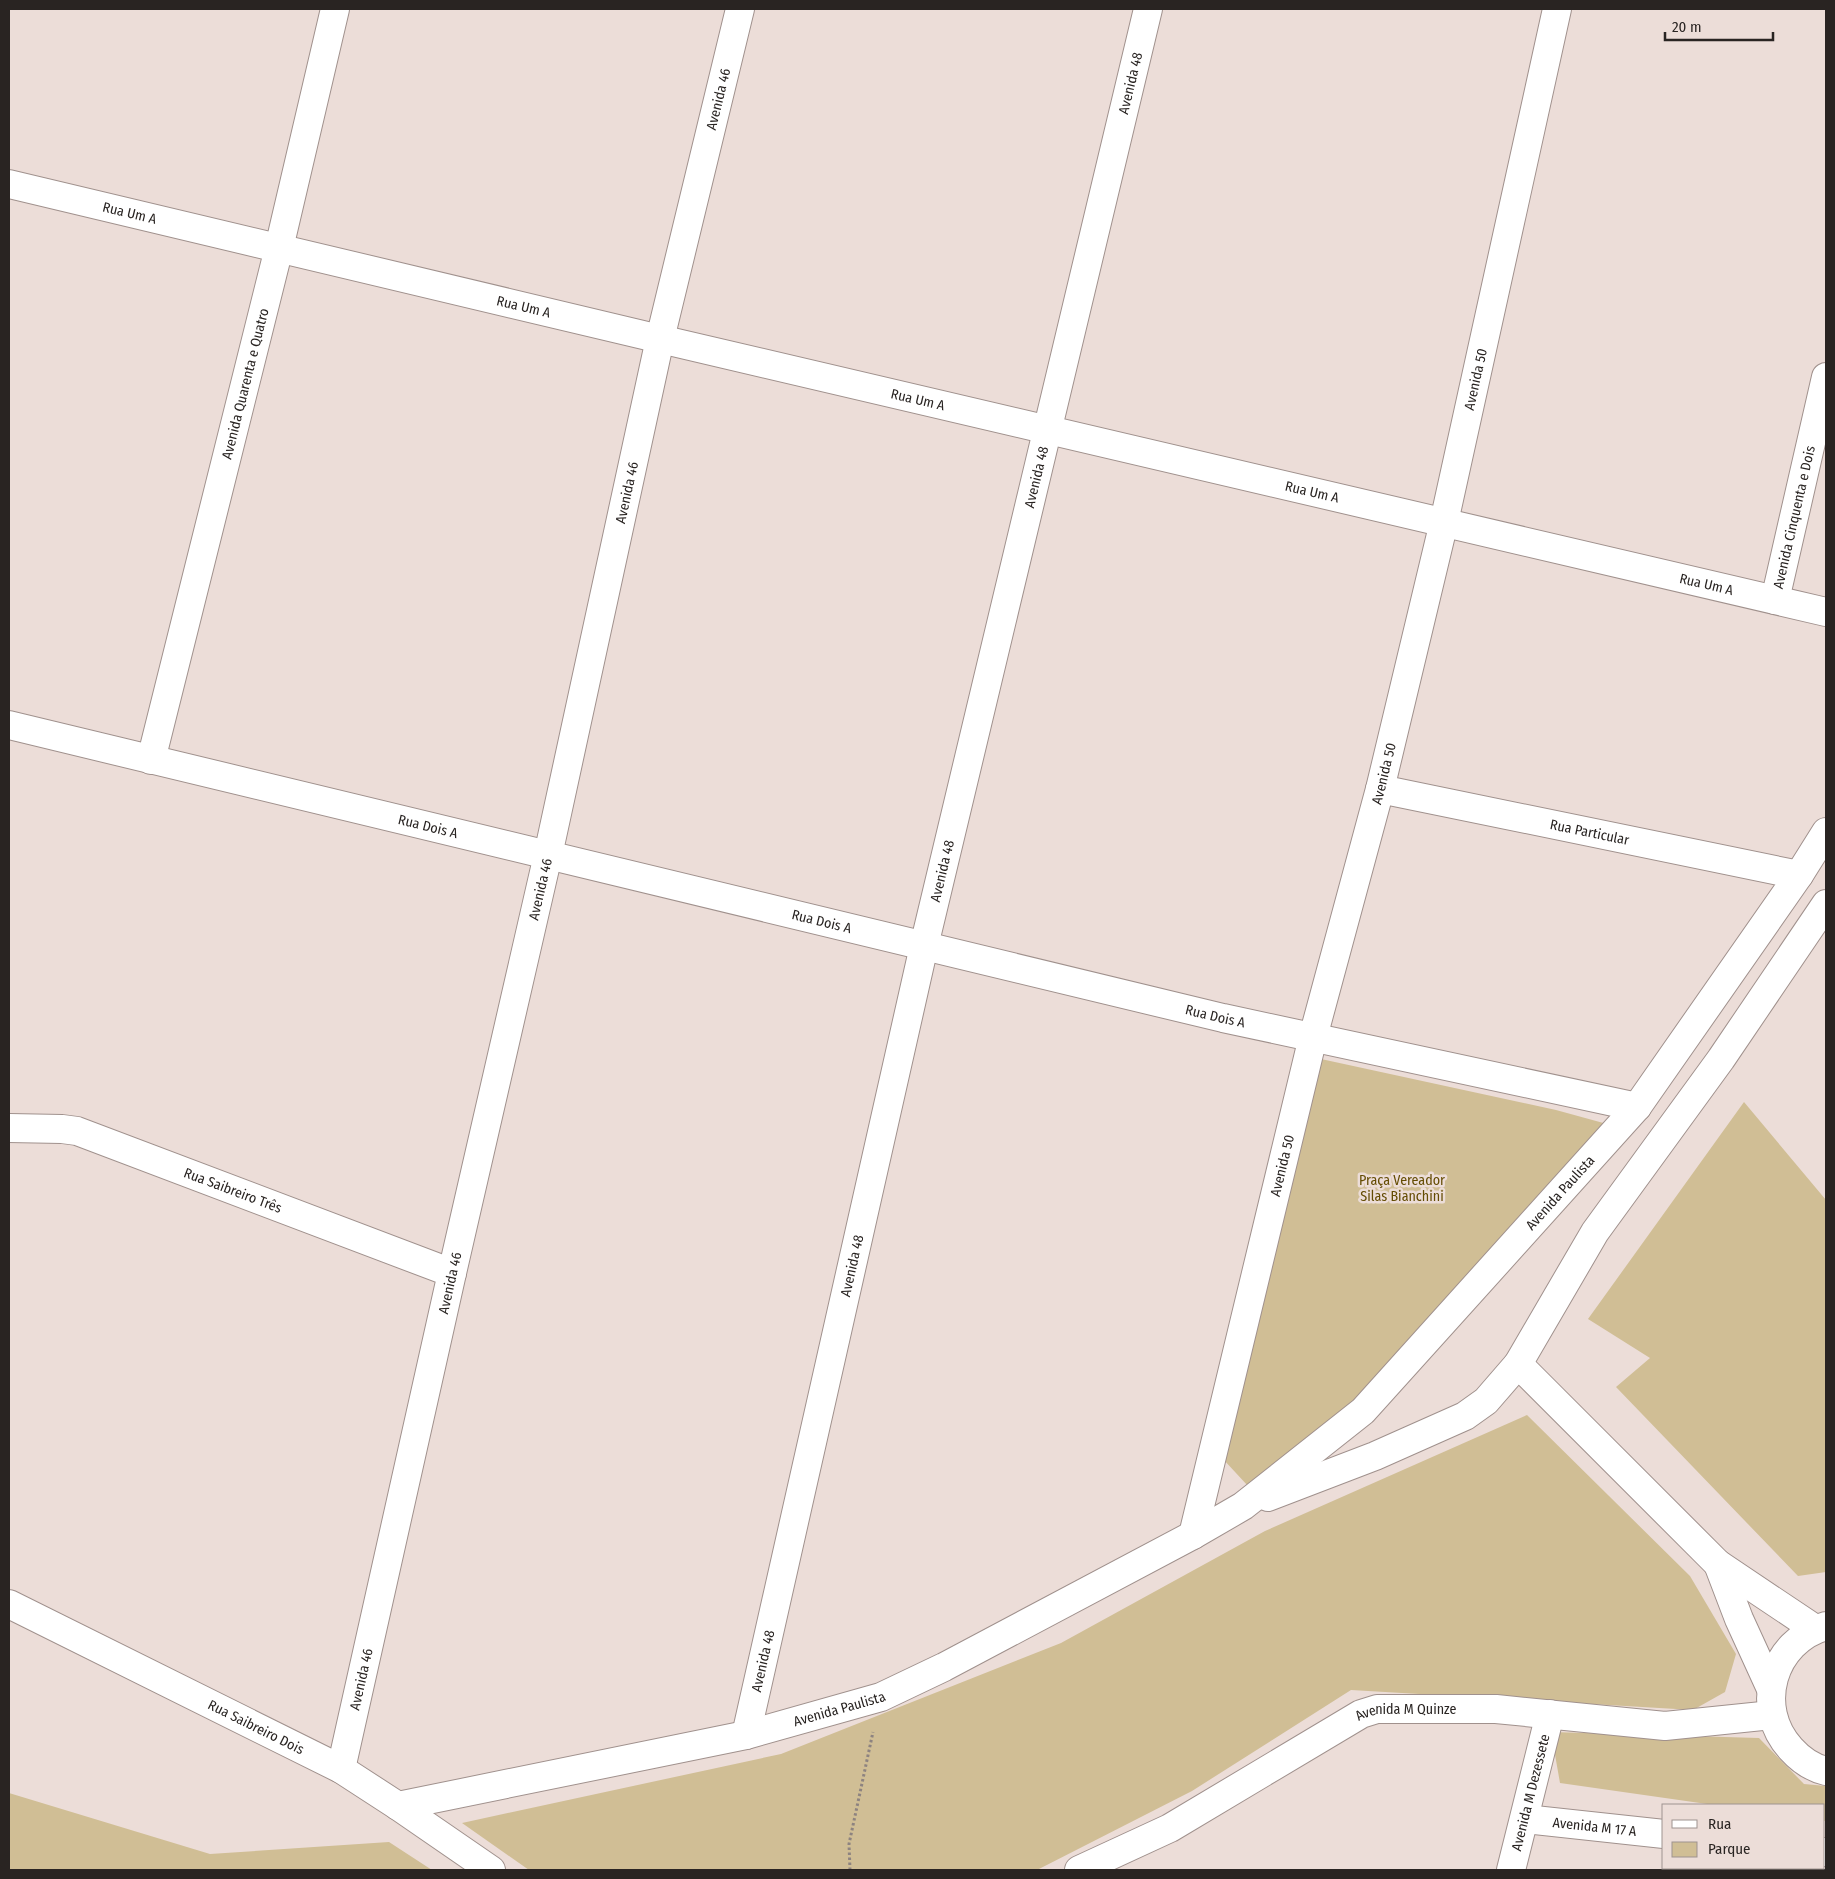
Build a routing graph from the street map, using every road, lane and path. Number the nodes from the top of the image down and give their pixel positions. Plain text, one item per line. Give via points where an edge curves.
1 (335, 9) edge
2 (740, 9) edge
3 (1148, 9) edge
4 (1557, 9) edge
5 (9, 184) edge
6 (279, 248) junction
7 (660, 339) junction
8 (1826, 377) edge
9 (1047, 429) junction
10 (1444, 522) junction
11 (1775, 600) junction
12 (1826, 612) edge
13 (9, 726) edge
14 (151, 760) junction
15 (1380, 790) junction
16 (1826, 832) edge
17 (548, 855) junction
18 (1799, 875) junction
19 (1826, 904) edge
20 (924, 946) junction
21 (1312, 1037) junction
22 (1637, 1107) junction
23 (9, 1128) edge
24 (452, 1273) junction
25 (1518, 1364) junction
26 (1243, 1506) junction
27 (1193, 1535) junction
28 (1718, 1564) junction
29 (9, 1604) edge
30 (1820, 1628) edge
31 (881, 1697) junction
32 (1772, 1702) junction
33 (1550, 1714) junction
34 (746, 1735) junction
35 (341, 1769) junction
36 (1826, 1771) edge
37 (398, 1806) junction
38 (1525, 1819) junction
39 (1662, 1834) edge
40 (491, 1870) edge
41 (850, 1870) edge
42 (1079, 1870) edge
43 (1511, 1870) edge

1 - 6 street, Avenida Quarenta e Quatro
2 - 7 street, Avenida 46
3 - 9 street, Avenida 48
4 - 10 street, Avenida 50
5 - 6 street, Rua Um A
6 - 7 street, Rua Um A
6 - 14 street, Avenida Quarenta e Quatro
7 - 9 street, Rua Um A
7 - 17 street, Avenida 46
8 - 11 street, Avenida Cinquenta e Dois
9 - 10 street, Rua Um A
9 - 20 street, Avenida 48
10 - 11 street, Rua Um A
10 - 15 street, Avenida 50
11 - 12 street, Rua Um A
13 - 14 street, Rua Dois A
14 - 17 street, Rua Dois A
15 - 18 street, Rua Particular
15 - 21 street, Avenida 50
16 - 18 street, Avenida Paulista
17 - 20 street, Rua Dois A
17 - 24 street, Avenida 46
18 - 22 street, Avenida Paulista
19 - 25 street, Avenida Paulista via 1721,1059 1595,1232
20 - 21 street, Rua Dois A
20 - 34 street, Avenida 48
21 - 22 street, Rua Dois A
21 - 27 street, Avenida 50
22 - 26 street, Avenida Paulista via 1363,1412
23 - 24 street, Rua Saibreiro Três via 77,1132
24 - 35 street, Avenida 46
25 - 26 street, Avenida Paulista via 1486,1401 1464,1416 1375,1456
25 - 28 street
26 - 27 street, Avenida Paulista
27 - 31 street, Avenida Paulista
28 - 30 street
28 - 32 street
29 - 35 street, Rua Saibreiro Dois
30 - 32 street via 1794,1644 1778,1665
31 - 34 street, Avenida Paulista
31 - 41 path via 849,1844
32 - 33 street, Avenida M Quinze via 1665,1726
32 - 36 street via 1782,1739 1799,1758
33 - 38 street, Avenida M Dezessete
33 - 42 street, Avenida M Quinze via 1466,1709 1377,1709 1360,1714 1170,1828
34 - 37 street, Avenida Paulista
35 - 37 street, Rua Saibreiro Dois
37 - 40 street, Rua Saibreiro Dois
38 - 39 street, Avenida M 17 A
38 - 43 street, Avenida M Dezessete

